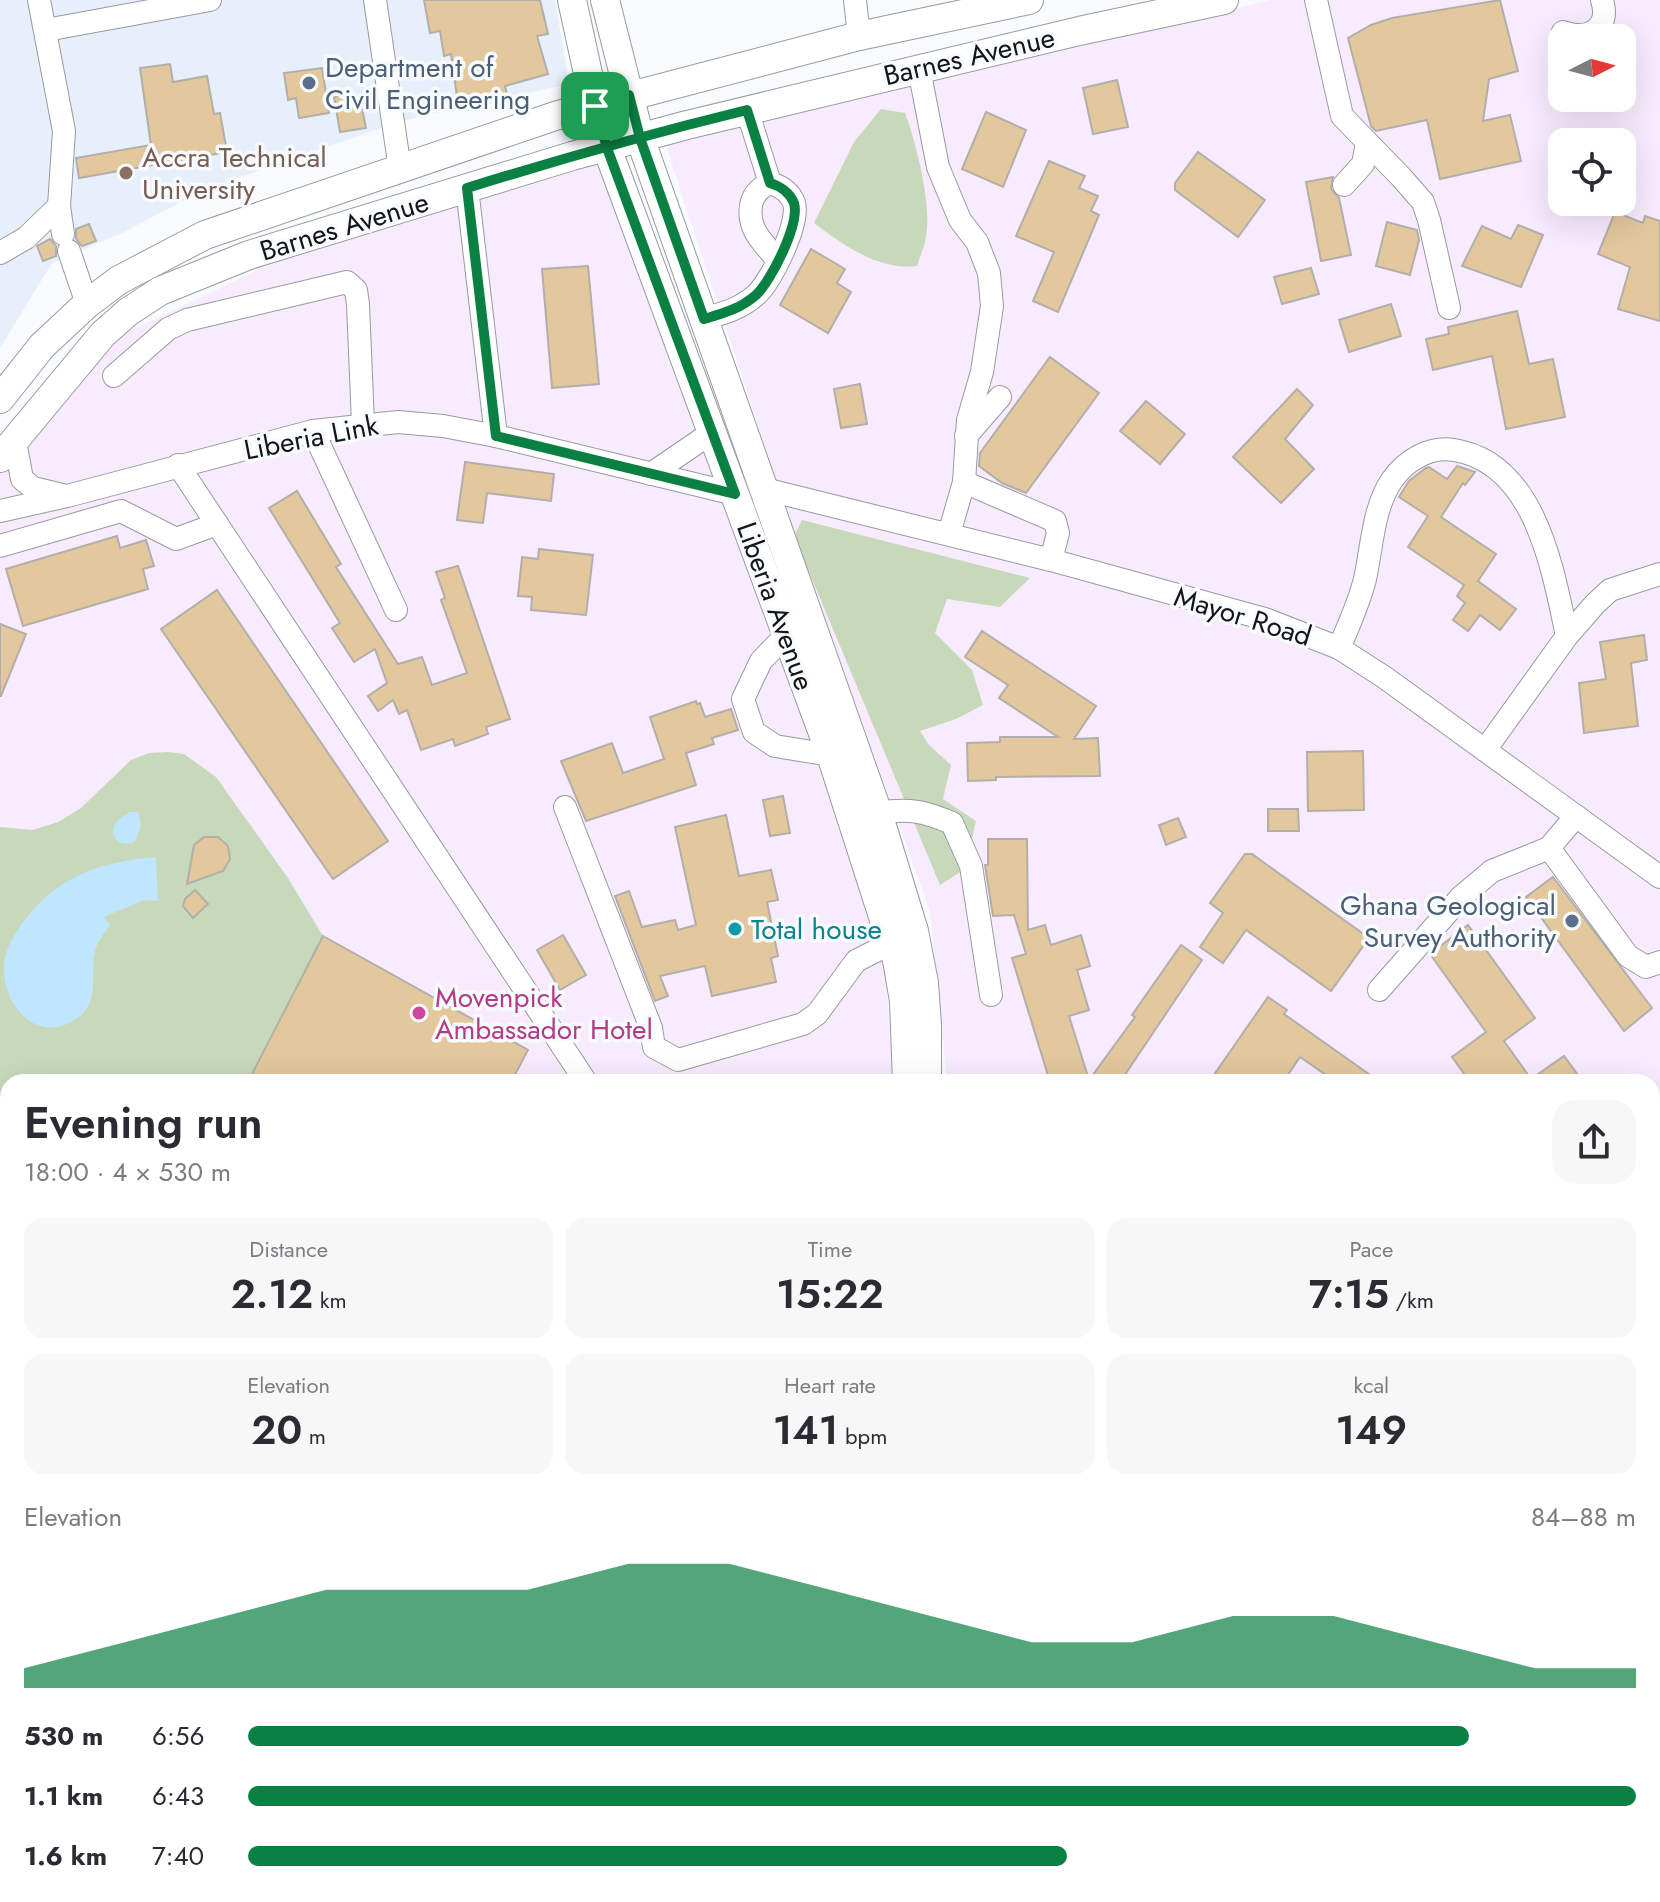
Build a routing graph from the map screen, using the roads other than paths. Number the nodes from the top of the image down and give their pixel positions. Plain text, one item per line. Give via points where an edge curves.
1 (39, 0) edge
2 (210, 0) edge
3 (375, 0) edge
4 (572, 0) edge
5 (605, 0) edge
6 (855, 0) edge
7 (1029, 0) edge
8 (1224, 0) edge
9 (1316, 0) edge
10 (1602, 0) edge
11 (1600, 24) edge
12 (46, 30) junction
13 (859, 36) junction
14 (919, 69) junction
15 (629, 95) junction
16 (595, 106) junction
17 (747, 110) junction
18 (640, 138) junction
19 (1367, 143) junction
20 (607, 148) junction
21 (400, 169) junction
22 (770, 183) junction
23 (1344, 185) dead end
24 (467, 188) junction
25 (59, 206) junction
26 (0, 253) edge
27 (778, 260) junction
28 (87, 304) junction
29 (1449, 308) dead end
30 (704, 319) junction
31 (114, 376) dead end
32 (1000, 397) dead end
33 (0, 399) edge
34 (363, 424) junction
35 (313, 431) junction
36 (711, 433) junction
37 (496, 436) junction
38 (965, 437) junction
39 (8, 449) edge
40 (178, 465) junction
41 (651, 474) junction
42 (964, 482) junction
43 (764, 489) junction
44 (735, 494) junction
45 (67, 496) junction
46 (0, 511) edge
47 (217, 524) junction
48 (949, 534) junction
49 (0, 546) edge
50 (1051, 560) junction
51 (1660, 574) edge
52 (396, 610) dead end
53 (787, 634) junction
54 (1567, 636) junction
55 (1339, 648) junction
56 (1485, 750) junction
57 (831, 755) junction
58 (565, 807) dead end
59 (878, 813) junction
60 (1576, 816) junction
61 (1549, 848) junction
62 (1660, 877) edge
63 (891, 943) junction
64 (1660, 962) edge
65 (1379, 990) dead end
66 (991, 995) dead end
67 (581, 1074) edge
68 (907, 1074) edge
69 (927, 1074) edge

1 - 12 street
2 - 12 street
3 - 21 street
4 - 16 main road, Liberia Avenue
5 - 15 main road, Liberia Avenue
6 - 13 street
7 - 13 main road, Barnes Avenue
8 - 14 main road, Barnes Avenue
9 - 19 street via 1339,108
10 - 11 street
12 - 25 street via 64,131
13 - 15 main road, Barnes Avenue
14 - 17 main road, Barnes Avenue
14 - 38 street via 938,167 989,273 989,335
15 - 16 main road, Barnes Avenue
15 - 18 main road, Liberia Avenue
16 - 20 main road, Liberia Avenue
16 - 21 main road, Barnes Avenue
17 - 18 main road, Barnes Avenue
17 - 22 street
18 - 20 main road, Barnes Avenue
18 - 30 main road, Liberia Avenue
19 - 23 street via 1363,164
19 - 29 street via 1427,211
20 - 24 main road, Barnes Avenue
20 - 36 main road, Liberia Avenue
21 - 28 main road, Barnes Avenue via 205,235 119,280
22 - 27 street via 786,191 794,203 794,224
22 - 27 street via 753,197 749,218
24 - 37 street
24 - 39 main road, Barnes Avenue via 249,255 160,291 103,334
25 - 26 street via 26,238
25 - 28 street
27 - 30 street via 759,292 739,308
28 - 33 main road, Barnes Avenue via 42,346
30 - 43 main road, Liberia Avenue
31 - 34 street via 168,329 187,320 347,282 356,290 358,304
32 - 38 street
34 - 35 street, Liberia Link
34 - 37 street, Liberia Link via 443,426
35 - 40 street, Liberia Link
35 - 52 street
36 - 41 street
36 - 44 main road, Liberia Avenue
37 - 41 street, Liberia Link
38 - 42 street
39 - 45 street via 22,479 33,488
40 - 45 street, Liberia Link
40 - 47 street
41 - 44 street, Liberia Link
42 - 48 street
42 - 50 street via 1055,521 1058,533
43 - 48 street, Mayor Road
43 - 59 main road, Liberia Avenue
44 - 53 main road, Liberia Avenue
45 - 46 street, Liberia Link
47 - 49 street via 176,539 121,511
47 - 67 street
48 - 50 street, Mayor Road
50 - 55 street, Mayor Road via 1265,619
51 - 54 street via 1610,590
53 - 57 main road, Liberia Avenue
53 - 57 street via 761,661 743,699 754,732 775,746
54 - 55 street via 1548,553 1516,489 1484,459 1444,448 1406,464 1391,481 1356,610
54 - 56 street
55 - 56 street, Mayor Road
56 - 60 street, Mayor Road
57 - 63 main road, Liberia Avenue
58 - 63 street via 654,1047 678,1060 803,1024 817,1014 856,961
59 - 66 street via 905,809 952,823 971,866
59 - 69 main road, Liberia Avenue via 914,931 927,1025
60 - 61 street
60 - 62 street, Mayor Road
61 - 64 street via 1628,956 1646,967
61 - 65 street via 1492,871 1461,897
63 - 68 main road, Liberia Avenue via 904,1001

